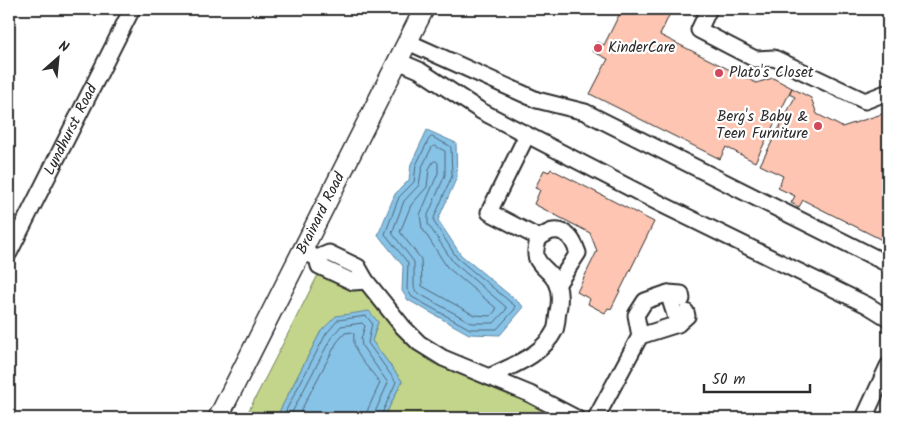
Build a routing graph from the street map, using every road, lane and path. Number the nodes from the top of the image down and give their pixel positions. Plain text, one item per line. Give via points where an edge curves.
1 (132, 9) edge
2 (424, 9) edge
3 (709, 9) edge
4 (408, 42) junction
5 (398, 61) junction
6 (888, 92) edge
7 (527, 135) junction
8 (538, 238) junction
9 (9, 253) edge
10 (310, 255) junction
11 (888, 264) edge
12 (557, 285) junction
13 (888, 318) edge
14 (640, 336) junction
15 (888, 366) edge
16 (489, 377) junction
17 (218, 418) edge
18 (576, 418) edge
19 (596, 418) edge
20 (864, 418) edge

1 - 9 street, Lyndhurst Road
2 - 4 main road, Brainard Road
3 - 6 street via 699,30 755,59 774,58 865,101
4 - 5 main road, Brainard Road
4 - 11 street via 537,100 585,112
5 - 7 street via 419,70 481,111
5 - 10 main road, Brainard Road
7 - 8 street via 490,212
7 - 13 street
8 - 12 street via 536,258
8 - 12 street via 554,230 573,239 578,253
10 - 16 street via 320,266 353,282 366,281 419,343 442,358
10 - 17 main road, Brainard Road
12 - 16 street via 560,305 556,329 546,344 532,356
14 - 14 street via 636,315 645,301 679,307
14 - 19 street
15 - 20 street
16 - 18 street

